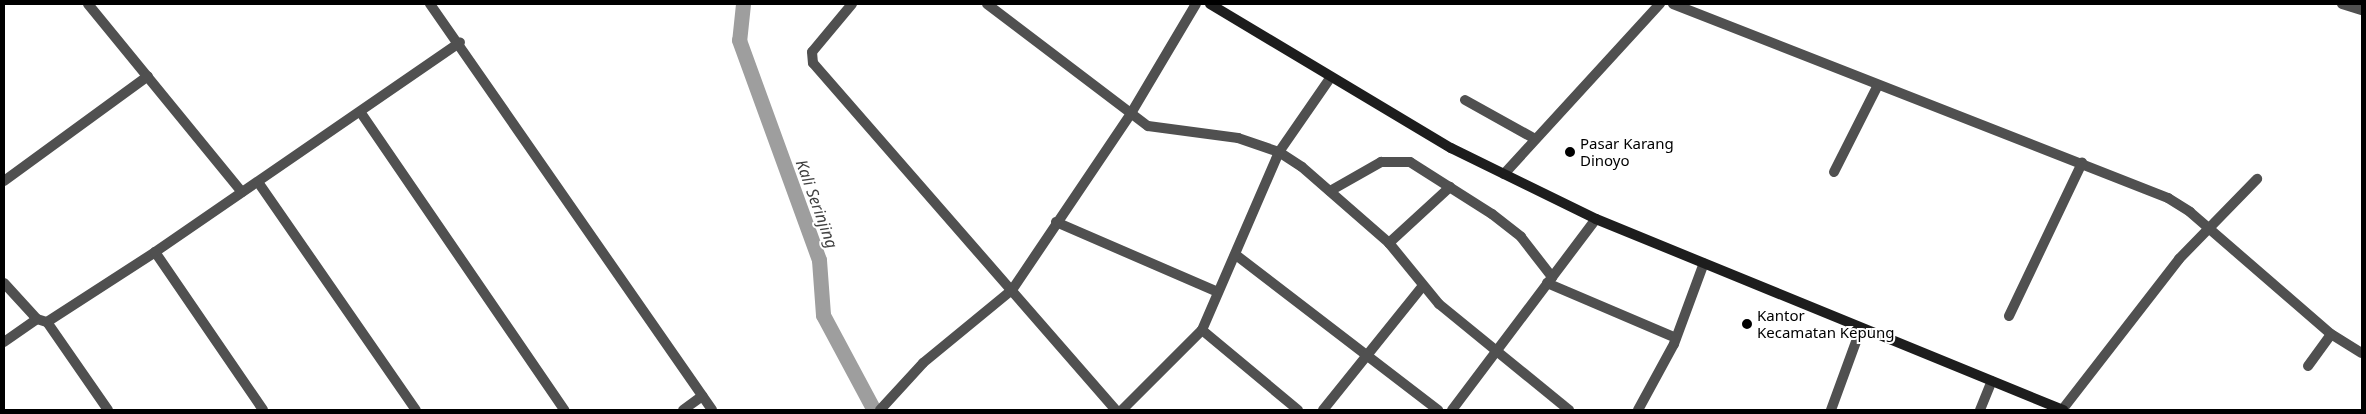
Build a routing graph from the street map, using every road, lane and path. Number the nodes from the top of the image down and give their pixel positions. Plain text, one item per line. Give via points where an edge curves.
1 (88, 4) edge
2 (430, 4) edge
3 (852, 4) edge
4 (986, 4) edge
5 (1196, 4) edge
6 (1210, 4) edge
7 (1660, 4) edge
8 (1674, 4) edge
9 (2342, 4) edge
10 (2362, 10) edge
11 (460, 42) junction
12 (148, 76) junction
13 (1331, 77) junction
14 (1878, 85) junction
15 (1465, 100) dead end
16 (1132, 110) junction
17 (361, 112) junction
18 (1535, 139) junction
19 (1280, 152) junction
20 (2082, 163) junction
21 (1834, 172) dead end
22 (1504, 174) junction
23 (2257, 179) dead end
24 (4, 181) edge
25 (258, 182) junction
26 (1450, 187) junction
27 (1330, 191) junction
28 (242, 192) junction
29 (1596, 219) junction
30 (1056, 222) junction
31 (2206, 227) junction
32 (1389, 243) junction
33 (156, 252) junction
34 (1236, 254) junction
35 (1704, 263) junction
36 (1550, 280) junction
37 (4, 283) edge
38 (1422, 287) junction
39 (1218, 292) junction
40 (1008, 295) junction
41 (2009, 316) dead end
42 (37, 319) junction
43 (47, 322) junction
44 (1861, 328) junction
45 (1202, 330) junction
46 (2331, 334) junction
47 (1676, 338) junction
48 (4, 342) edge
49 (1496, 351) junction
50 (1368, 352) junction
51 (2362, 354) edge
52 (2308, 366) dead end
53 (1992, 381) junction
54 (702, 396) junction
55 (108, 410) edge
56 (263, 410) edge
57 (416, 410) edge
58 (564, 410) edge
59 (683, 410) edge
60 (712, 410) edge
61 (880, 410) edge
62 (1116, 410) edge
63 (1122, 410) edge
64 (1298, 410) edge
65 (1324, 410) edge
66 (1438, 410) edge
67 (1452, 410) edge
68 (1570, 410) edge
69 (1638, 410) edge
70 (1831, 410) edge
71 (1980, 410) edge
72 (2062, 410) edge

1 - 12 street
2 - 11 street
3 - 40 street via 812,52 813,63
4 - 16 street
5 - 16 street
6 - 13 main road
7 - 18 street
8 - 14 street
9 - 10 street
11 - 17 street
11 - 54 street via 486,88
12 - 24 street
12 - 28 street
13 - 19 street
13 - 22 main road
14 - 20 street
14 - 21 street
15 - 18 street
16 - 19 street via 1148,126 1238,138
16 - 30 street
17 - 25 street
17 - 58 street
18 - 22 street
19 - 27 street
19 - 34 street
20 - 31 street via 2168,198
20 - 41 street
22 - 29 main road
23 - 31 street
25 - 28 street
25 - 57 street
26 - 27 street via 1410,162 1397,160 1381,162
26 - 32 street
26 - 36 street via 1521,237
27 - 32 street
28 - 33 street
29 - 35 main road
29 - 36 street
30 - 39 street
30 - 40 street
31 - 46 street
31 - 72 street
32 - 38 street
33 - 43 street
33 - 56 street
34 - 39 street
34 - 50 street
35 - 44 main road
35 - 47 street
36 - 47 street
36 - 49 street
37 - 42 street
38 - 49 street
38 - 50 street
39 - 45 street
40 - 61 street via 923,363
40 - 62 street
42 - 43 street
42 - 48 street
43 - 55 street
44 - 53 main road
44 - 70 street
45 - 63 street
45 - 64 street
46 - 51 street
46 - 52 street
47 - 69 street
49 - 67 street
49 - 68 street
50 - 65 street
50 - 66 street
53 - 71 street
53 - 72 main road
54 - 59 street
54 - 60 street

